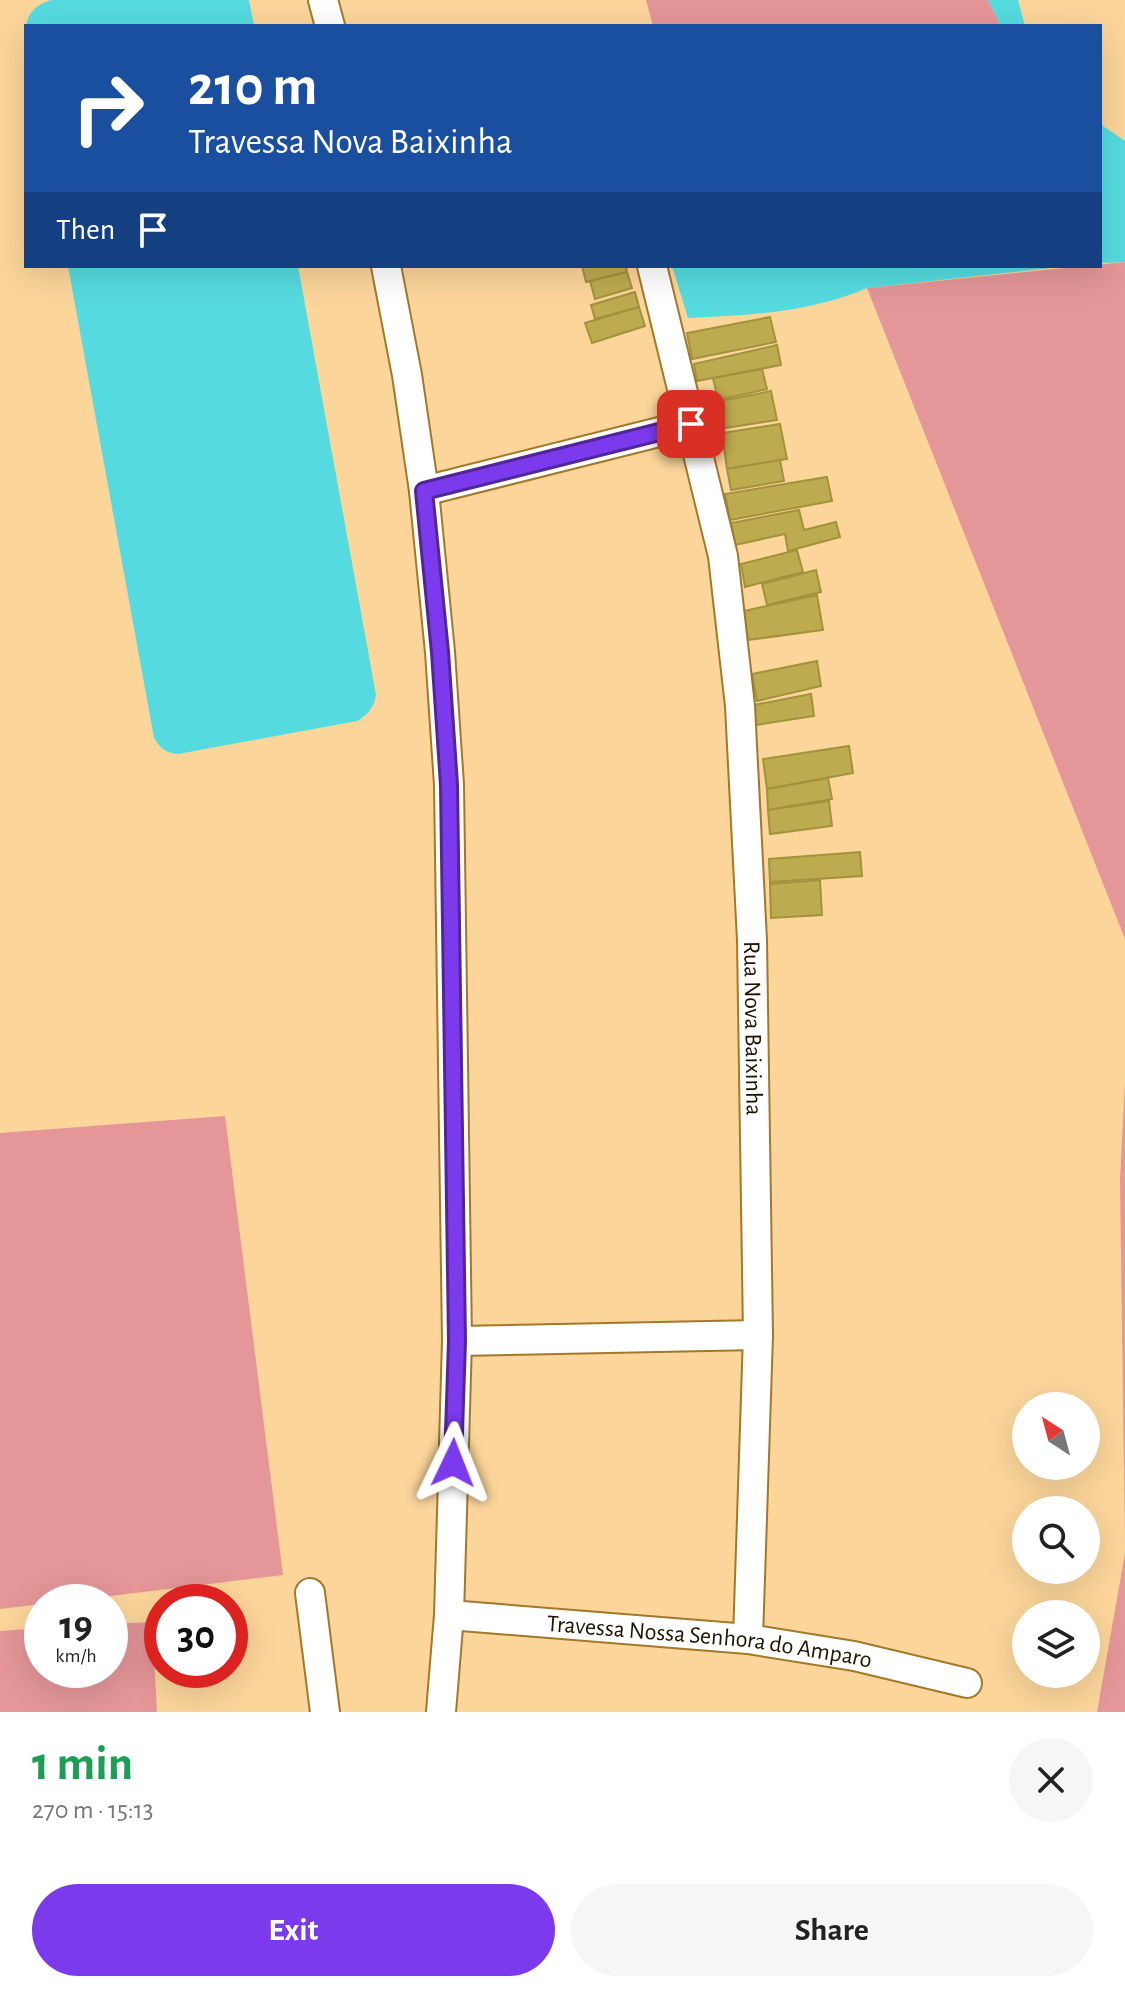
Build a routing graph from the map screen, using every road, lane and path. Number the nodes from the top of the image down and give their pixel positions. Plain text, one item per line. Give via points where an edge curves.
1 (323, 0) edge
2 (329, 24) edge
3 (386, 268) edge
4 (652, 268) edge
5 (691, 424) junction
6 (424, 491) junction
7 (758, 1335) junction
8 (457, 1341) junction
9 (310, 1593) dead end
10 (449, 1615) junction
11 (748, 1639) junction
12 (967, 1683) dead end
13 (325, 1712) edge
14 (441, 1712) edge

1 - 2 street
3 - 6 street
4 - 5 street, Rua Nova Baixinha
5 - 6 street
5 - 7 street, Rua Nova Baixinha via 723,556 740,706 752,940
6 - 8 street via 449,785
7 - 8 street
7 - 11 street, Rua Nova Baixinha
8 - 10 street
9 - 13 street
10 - 11 street, Travessa Nossa Senhora do Amparo
10 - 14 street
11 - 12 street, Travessa Nossa Senhora do Amparo via 854,1656

